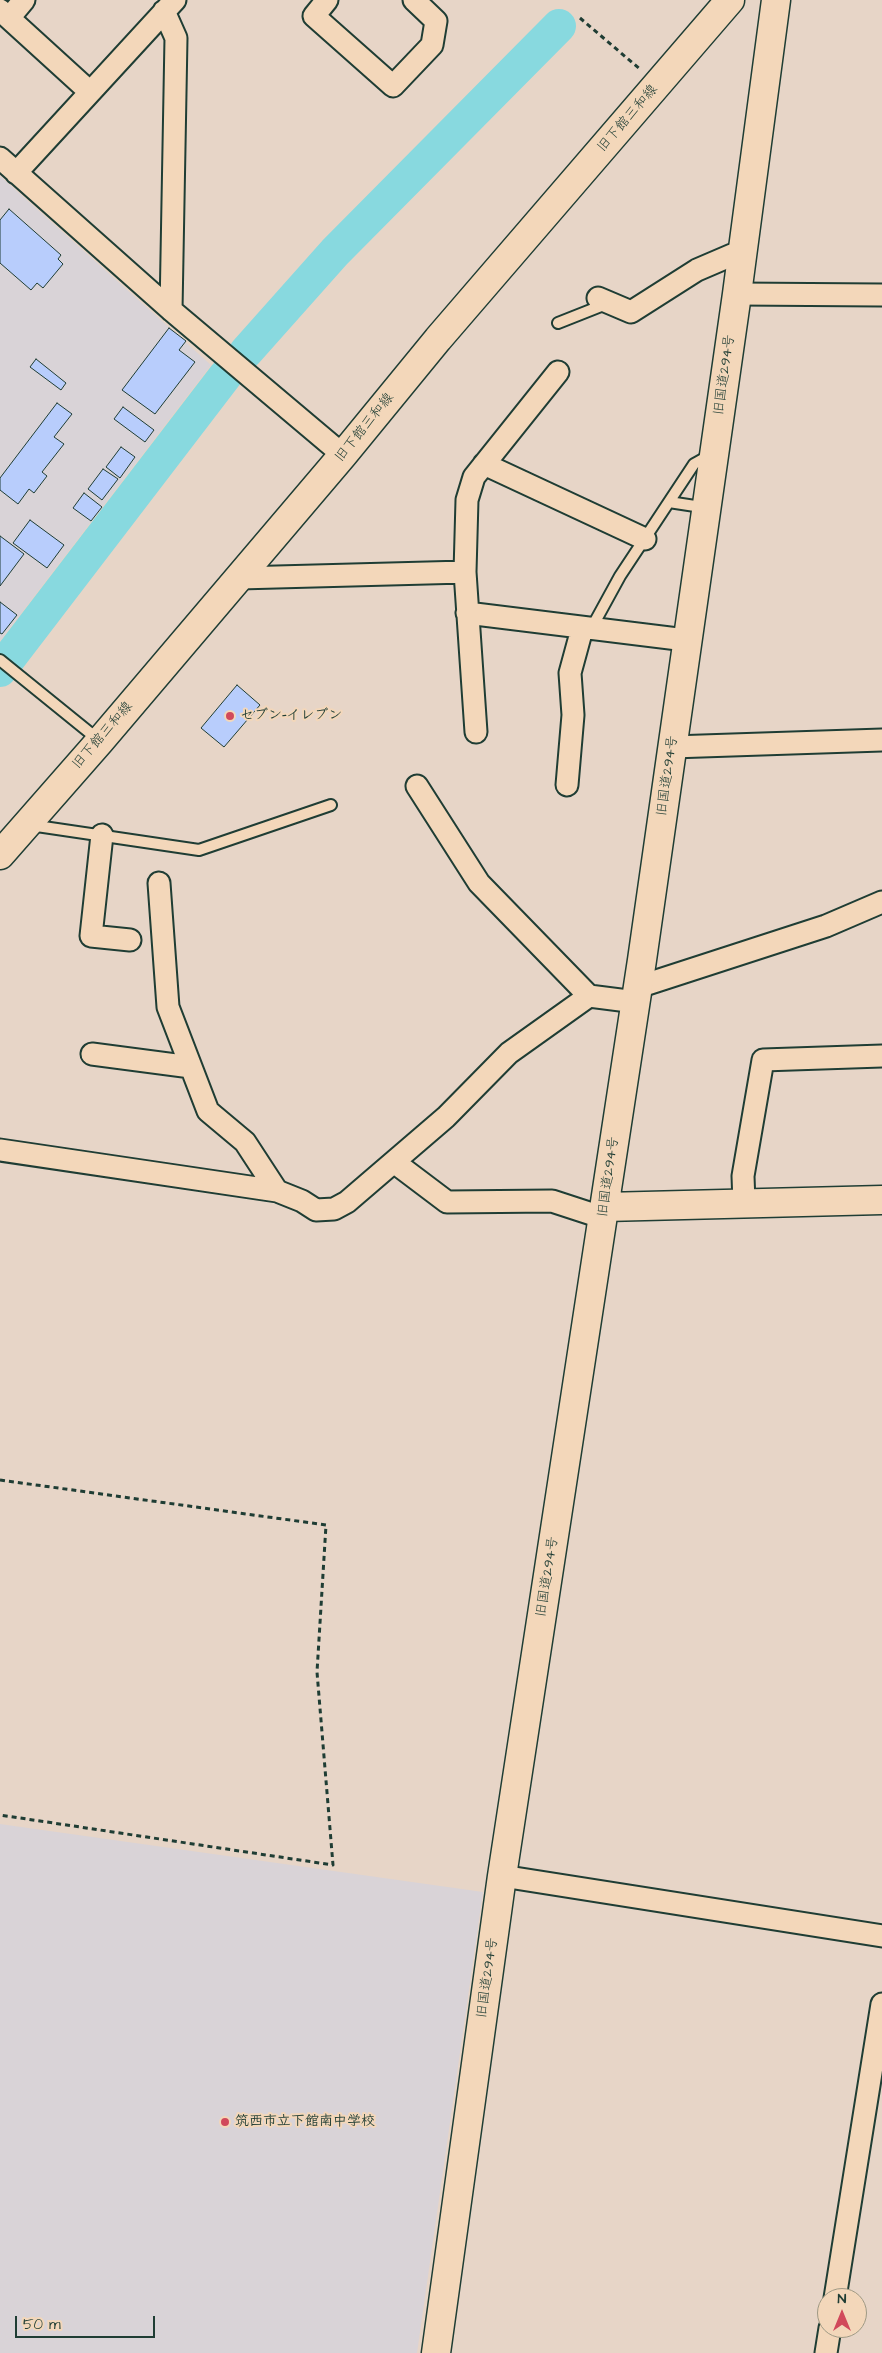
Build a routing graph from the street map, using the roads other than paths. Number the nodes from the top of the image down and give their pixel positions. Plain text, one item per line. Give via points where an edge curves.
1 (24, 0) edge
2 (327, 0) edge
3 (414, 0) edge
4 (730, 0) edge
5 (776, 0) edge
6 (170, 6) edge
7 (4, 14) edge
8 (90, 92) junction
9 (0, 158) edge
10 (16, 173) junction
11 (742, 254) junction
12 (738, 294) junction
13 (882, 295) edge
14 (603, 301) joint
15 (171, 310) junction
16 (558, 323) dead end
17 (558, 372) dead end
18 (343, 455) junction
19 (702, 459) dead end
20 (484, 464) junction
21 (669, 502) junction
22 (696, 506) dead end
23 (645, 538) junction
24 (465, 572) junction
25 (239, 578) junction
26 (467, 613) junction
27 (587, 629) junction
28 (686, 640) junction
29 (0, 660) edge
30 (476, 732) dead end
31 (882, 740) edge
32 (100, 741) junction
33 (672, 747) junction
34 (567, 785) dead end
35 (417, 786) dead end
36 (330, 805) dead end
37 (27, 824) junction
38 (102, 836) junction
39 (0, 855) edge
40 (159, 883) dead end
41 (882, 902) edge
42 (130, 940) dead end
43 (637, 994) junction
44 (590, 996) junction
45 (92, 1054) dead end
46 (882, 1056) edge
47 (191, 1067) junction
48 (0, 1150) edge
49 (394, 1162) junction
50 (277, 1191) junction
51 (882, 1200) edge
52 (744, 1203) junction
53 (604, 1213) junction
54 (502, 1876) junction
55 (882, 1936) edge
56 (882, 2004) edge
57 (837, 2288) edge
58 (828, 2338) edge
59 (436, 2353) edge
60 (826, 2353) edge

1 - 7 street
2 - 3 street via 314,16 393,86 432,45 436,20
4 - 18 street, 旧下館三和線 via 438,339
5 - 11 street, 旧国道294号
6 - 8 street
6 - 15 street via 176,38
7 - 8 street
8 - 10 street
9 - 10 street
10 - 15 street
11 - 12 street, 旧国道294号
11 - 14 street via 697,270 631,312
12 - 13 street
12 - 28 street, 旧国道294号
14 - 16 lane
15 - 18 street
17 - 20 street
18 - 25 street, 旧下館三和線
19 - 21 lane via 694,464
20 - 23 street
20 - 24 street via 474,477 467,500
21 - 22 lane
21 - 23 lane
23 - 27 lane
24 - 25 street
24 - 26 street
25 - 32 street, 旧下館三和線
26 - 27 street
26 - 30 street
27 - 28 street
27 - 34 street via 570,673 573,716
28 - 33 street, 旧国道294号
29 - 32 lane
31 - 33 street
32 - 37 street, 旧下館三和線
33 - 43 street, 旧国道294号
35 - 44 street via 479,883
36 - 38 lane via 199,850
37 - 38 lane
37 - 39 street, 旧下館三和線
38 - 42 street via 91,936
40 - 47 street via 168,1007
41 - 43 street via 826,926
43 - 44 street
43 - 53 street, 旧国道294号
44 - 49 street via 509,1053 446,1117
45 - 47 street
46 - 52 street via 763,1060 743,1176
47 - 50 street via 208,1111 245,1142
48 - 50 street
49 - 50 street via 347,1202 334,1209 316,1210
49 - 53 street via 446,1202 552,1201
51 - 52 street
52 - 53 street
53 - 54 street, 旧国道294号
54 - 55 street
54 - 59 street, 旧国道294号
56 - 57 street
58 - 60 street

